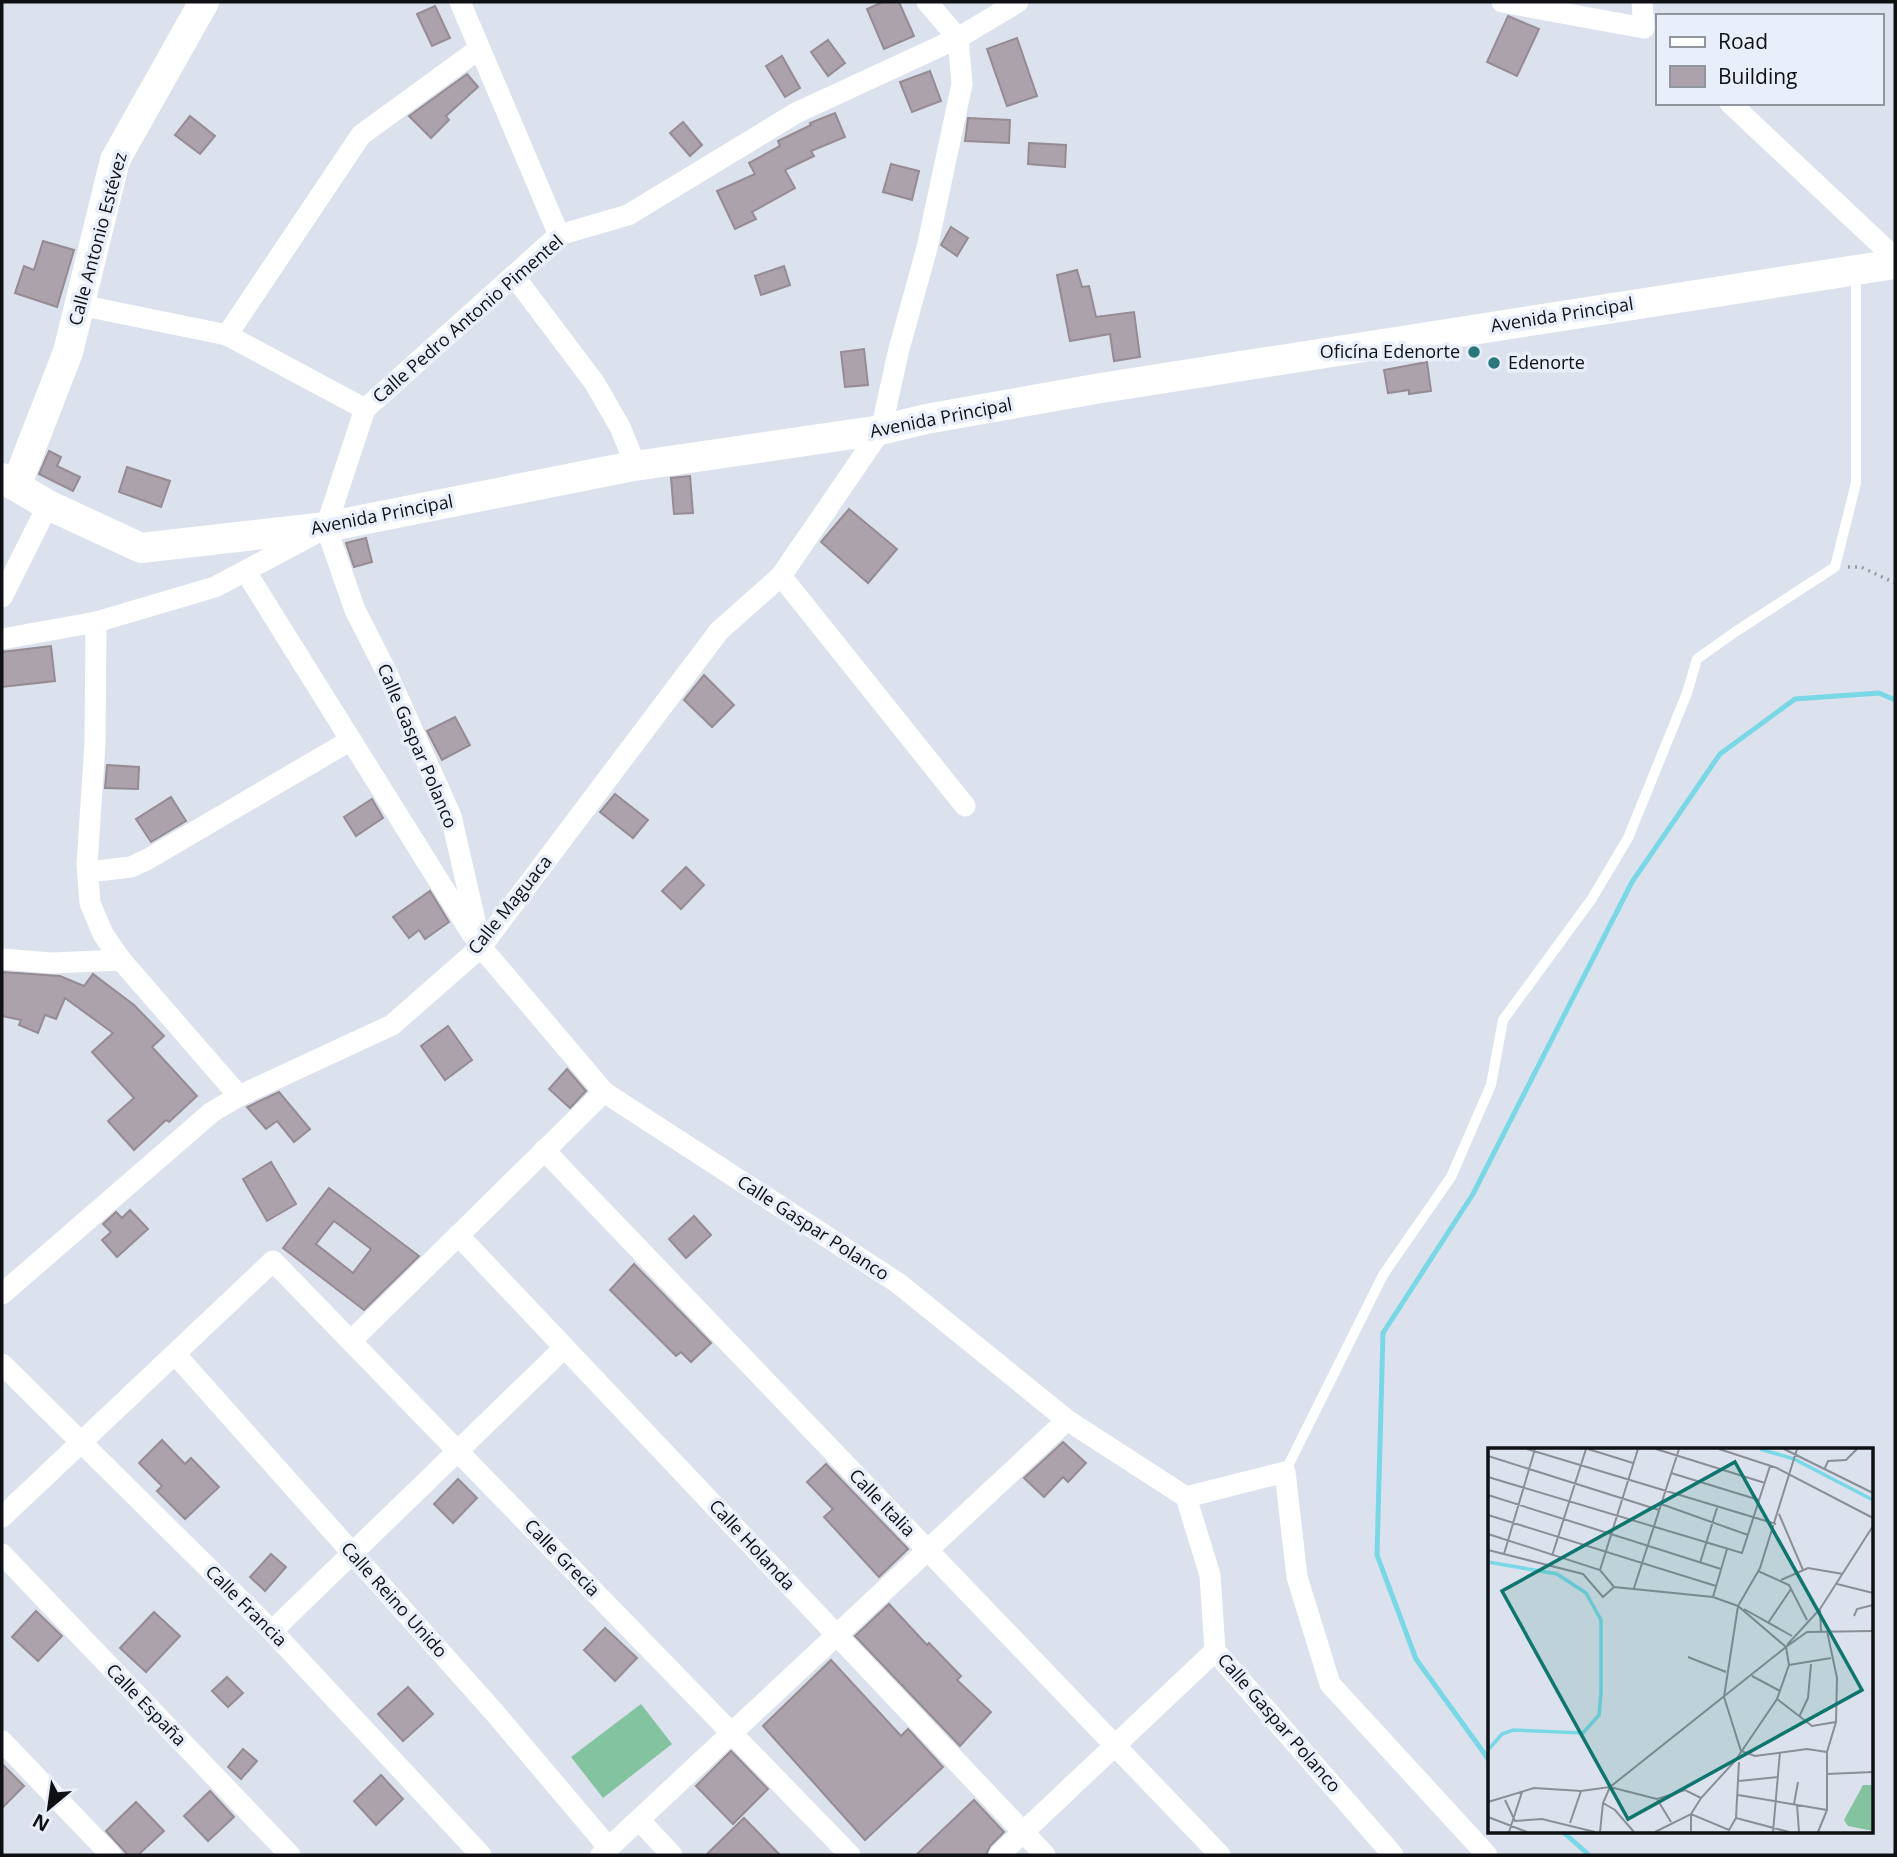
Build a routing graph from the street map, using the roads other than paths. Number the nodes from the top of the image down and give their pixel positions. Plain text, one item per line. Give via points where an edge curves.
1 (204, 2) edge
2 (460, 2) edge
3 (927, 2) edge
4 (1018, 2) edge
5 (1502, 2) edge
6 (1642, 2) edge
7 (1651, 34) edge
8 (958, 38) junction
9 (480, 48) junction
10 (1732, 105) edge
11 (559, 235) junction
12 (1895, 258) edge
13 (1895, 264) edge
14 (1857, 270) junction
15 (514, 276) junction
16 (80, 305) junction
17 (227, 335) junction
18 (365, 409) junction
19 (881, 430) junction
20 (636, 466) junction
21 (9, 482) edge
22 (48, 505) junction
23 (326, 527) junction
24 (246, 572) junction
25 (782, 576) junction
26 (2, 597) edge
27 (96, 622) junction
28 (2, 639) edge
29 (351, 740) junction
30 (965, 806) dead end
31 (88, 872) junction
32 (481, 947) junction
33 (2, 959) edge
34 (121, 960) junction
35 (604, 1092) junction
36 (239, 1096) junction
37 (544, 1150) junction
38 (458, 1236) junction
39 (2, 1294) edge
40 (351, 1341) junction
41 (564, 1348) junction
42 (175, 1354) junction
43 (2, 1364) edge
44 (1067, 1420) junction
45 (80, 1442) junction
46 (457, 1450) junction
47 (1285, 1472) junction
48 (1186, 1497) junction
49 (2, 1517) edge
50 (928, 1550) junction
51 (352, 1553) junction
52 (2, 1554) edge
53 (272, 1631) junction
54 (837, 1635) junction
55 (1215, 1651) junction
56 (732, 1734) junction
57 (2, 1741) edge
58 (1115, 1746) junction
59 (639, 1820) junction
60 (1023, 1832) junction
61 (605, 1851) edge
62 (111, 1855) edge
63 (290, 1855) edge
64 (481, 1855) edge
65 (672, 1855) edge
66 (850, 1855) edge
67 (999, 1855) edge
68 (1045, 1855) edge
69 (1220, 1855) edge
70 (1393, 1855) edge
71 (1487, 1855) edge

1 - 16 main road, Calle Antonio Estévez via 115,160
2 - 9 street
3 - 8 street
4 - 8 street, Calle Pedro Antonio Pimentel
5 - 7 street
6 - 7 street
8 - 11 street, Calle Pedro Antonio Pimentel via 796,113 628,215
8 - 19 street via 962,84 952,139
9 - 11 street
9 - 17 street via 361,135
10 - 12 street
11 - 15 street, Calle Pedro Antonio Pimentel
13 - 14 main road, Avenida Principal
14 - 19 main road, Avenida Principal via 1115,386
14 - 47 lane via 1856,484 1835,566 1698,659 1628,838 1591,900 1503,1020 1491,1085 1451,1177 1383,1275
15 - 18 street, Calle Pedro Antonio Pimentel
15 - 20 street via 594,382
16 - 17 street
16 - 21 main road, Calle Antonio Estévez via 52,397
17 - 18 street
18 - 23 street, Calle Pedro Antonio Pimentel
19 - 20 main road, Avenida Principal
19 - 25 street, Calle Maguaca
20 - 23 main road, Avenida Principal
21 - 22 main road, Avenida Principal
22 - 23 main road, Avenida Principal via 141,548
22 - 26 street
23 - 24 street
23 - 32 street, Calle Gaspar Polanco via 355,610 451,816
24 - 27 street via 215,587
24 - 29 street
25 - 30 street
25 - 32 street, Calle Maguaca via 719,631
27 - 28 street
27 - 31 street
29 - 31 street via 148,859 131,867
29 - 32 street
31 - 34 street via 90,904
32 - 35 street, Calle Gaspar Polanco
32 - 36 street, Calle Maguaca via 392,1024
33 - 34 street via 52,963
34 - 36 street
35 - 37 street
35 - 44 street, Calle Gaspar Polanco via 898,1283
36 - 39 street, Calle Maguaca via 212,1112
37 - 38 street
37 - 50 street, Calle Italia
38 - 40 street
38 - 41 street, Calle Holanda
40 - 42 street, Calle Grecia via 273,1261
40 - 46 street, Calle Grecia
41 - 46 street
41 - 54 street, Calle Holanda
42 - 45 street
42 - 51 street, Calle Reino Unido
43 - 45 street, Calle Francia
44 - 48 street, Calle Gaspar Polanco
44 - 50 street
45 - 49 street
45 - 53 street, Calle Francia
46 - 51 street
46 - 56 street, Calle Grecia
47 - 48 street
47 - 71 street via 1297,1577 1330,1684
48 - 55 street, Calle Gaspar Polanco via 1210,1575
50 - 54 street
50 - 58 street, Calle Italia
51 - 53 street
51 - 61 street, Calle Reino Unido via 494,1712
52 - 63 street, Calle España
53 - 64 street, Calle Francia
54 - 56 street
54 - 60 street, Calle Holanda
55 - 58 street
55 - 70 street, Calle Gaspar Polanco
56 - 59 street
56 - 66 street, Calle Grecia
57 - 62 street
58 - 60 street
58 - 69 street, Calle Italia
59 - 61 street
59 - 65 street
60 - 67 street
60 - 68 street, Calle Holanda

